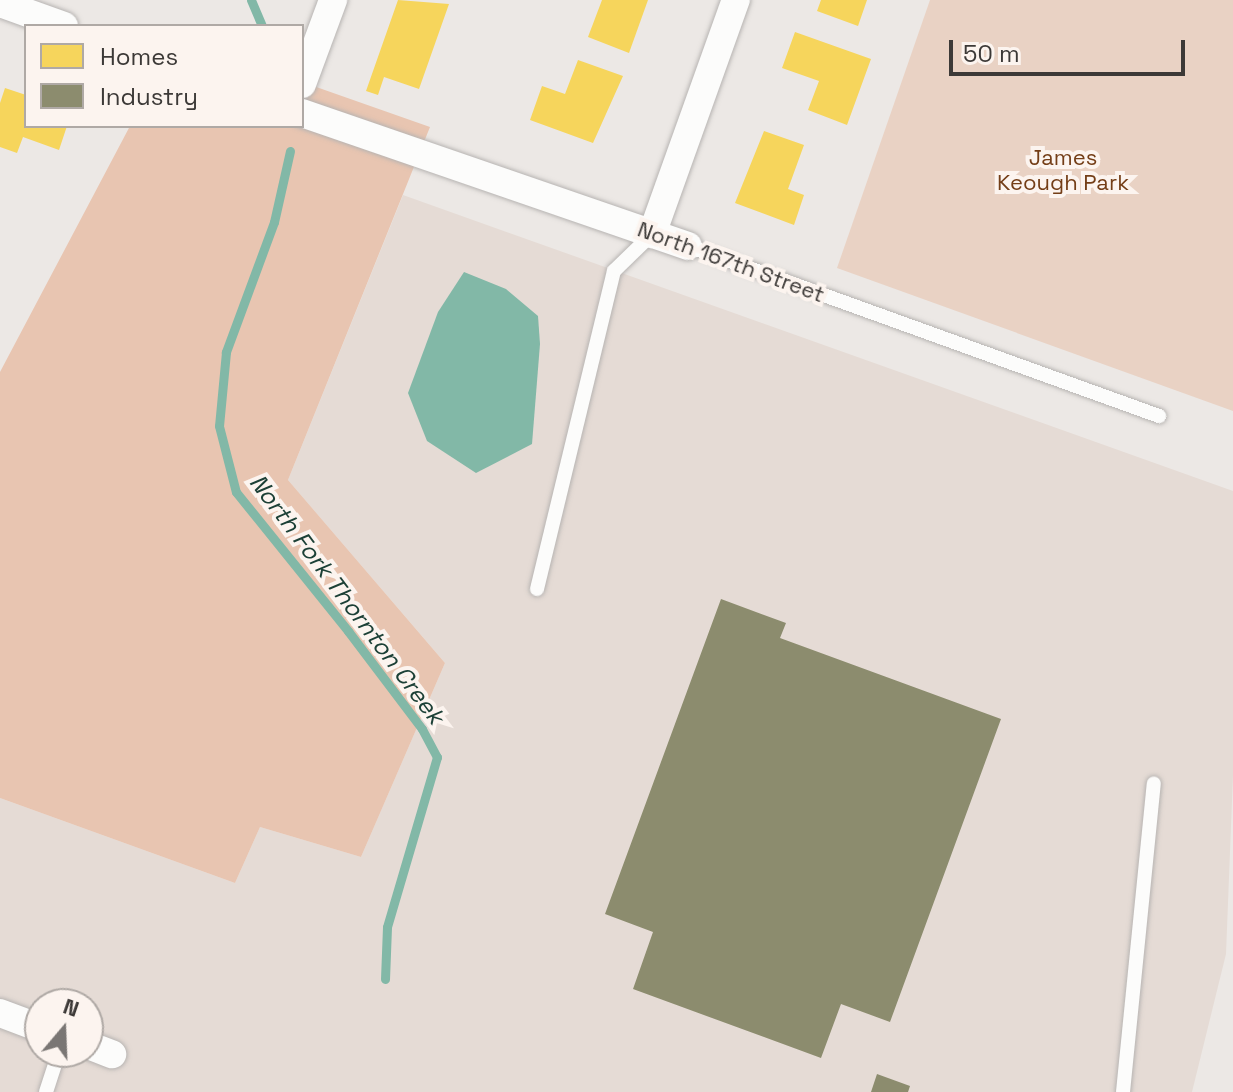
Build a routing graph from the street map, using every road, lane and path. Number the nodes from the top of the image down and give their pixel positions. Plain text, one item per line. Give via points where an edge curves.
1 (333, 0) edge
2 (736, 0) edge
3 (0, 3) edge
4 (58, 24) edge
5 (304, 79) edge
6 (304, 114) edge
7 (652, 234) junction
8 (688, 246) joint
9 (1159, 416) dead end
10 (537, 589) dead end
11 (1154, 784) dead end
12 (0, 1013) edge
13 (24, 1022) edge
14 (54, 1068) edge
15 (46, 1092) edge
16 (1123, 1092) edge

1 - 5 street
2 - 7 street
3 - 4 street
6 - 7 street, North 167th Street
7 - 8 street, North 167th Street
7 - 10 lane via 614,271
8 - 9 lane, North 167th Street
11 - 16 lane
12 - 13 street
14 - 15 lane

